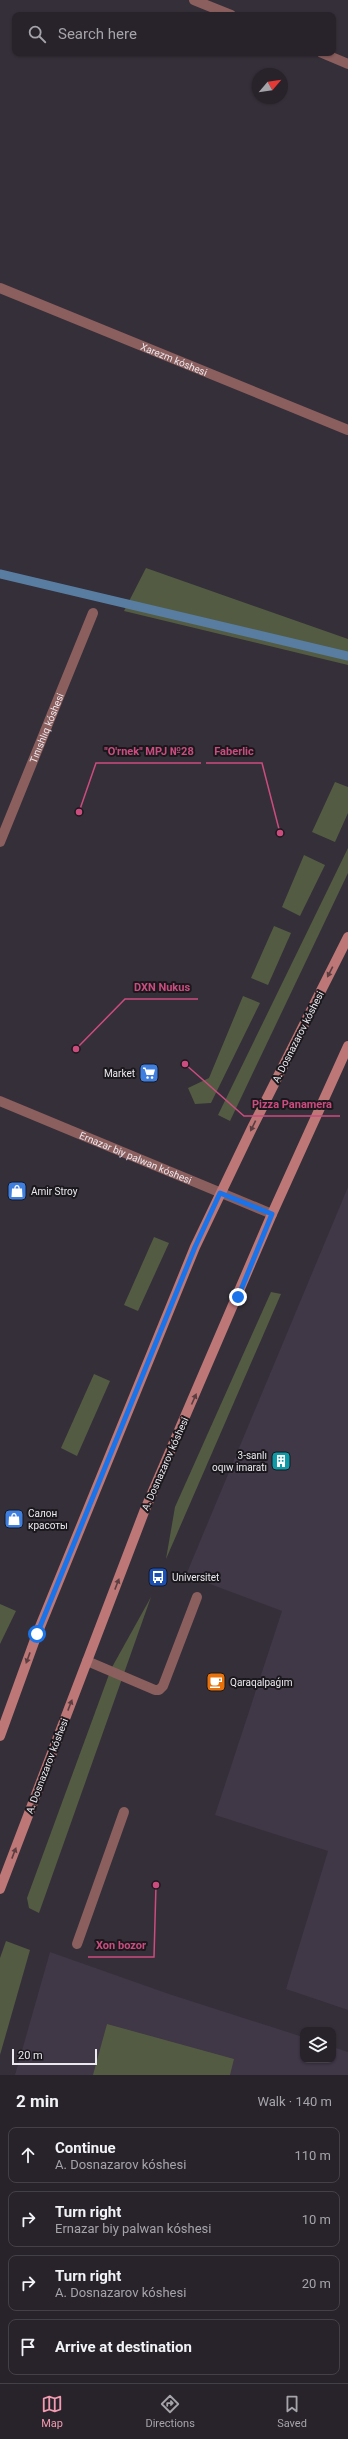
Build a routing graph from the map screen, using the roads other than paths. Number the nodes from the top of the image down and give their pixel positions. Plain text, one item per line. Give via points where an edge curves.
1 (194, 0) edge
2 (224, 12) edge
3 (329, 56) edge
4 (348, 64) edge
5 (0, 288) edge
6 (348, 430) edge
7 (93, 613) dead end
8 (0, 842) edge
9 (348, 937) edge
10 (348, 1046) edge
11 (0, 1102) edge
12 (220, 1193) junction
13 (272, 1214) junction
14 (197, 1597) dead end
15 (88, 1661) junction
16 (0, 1736) edge
17 (124, 1812) dead end
18 (0, 1889) edge
19 (77, 1944) dead end

1 - 2 street
3 - 4 street
5 - 6 street, Xarezm kóshesi
7 - 8 street, Tınıshlıq kóshesi
9 -> 12 main road, A. Dosnazarov kóshesi
10 - 13 main road, A. Dosnazarov kóshesi
11 - 12 street, Ernazar biy palwan kóshesi
12 - 13 street, Ernazar biy palwan kóshesi
12 -> 16 main road, A. Dosnazarov kóshesi via 195,1247 37,1634
15 -> 13 main road, A. Dosnazarov kóshesi via 144,1512
14 - 15 street via 163,1686 159,1690
18 -> 15 main road, A. Dosnazarov kóshesi
17 - 19 street

